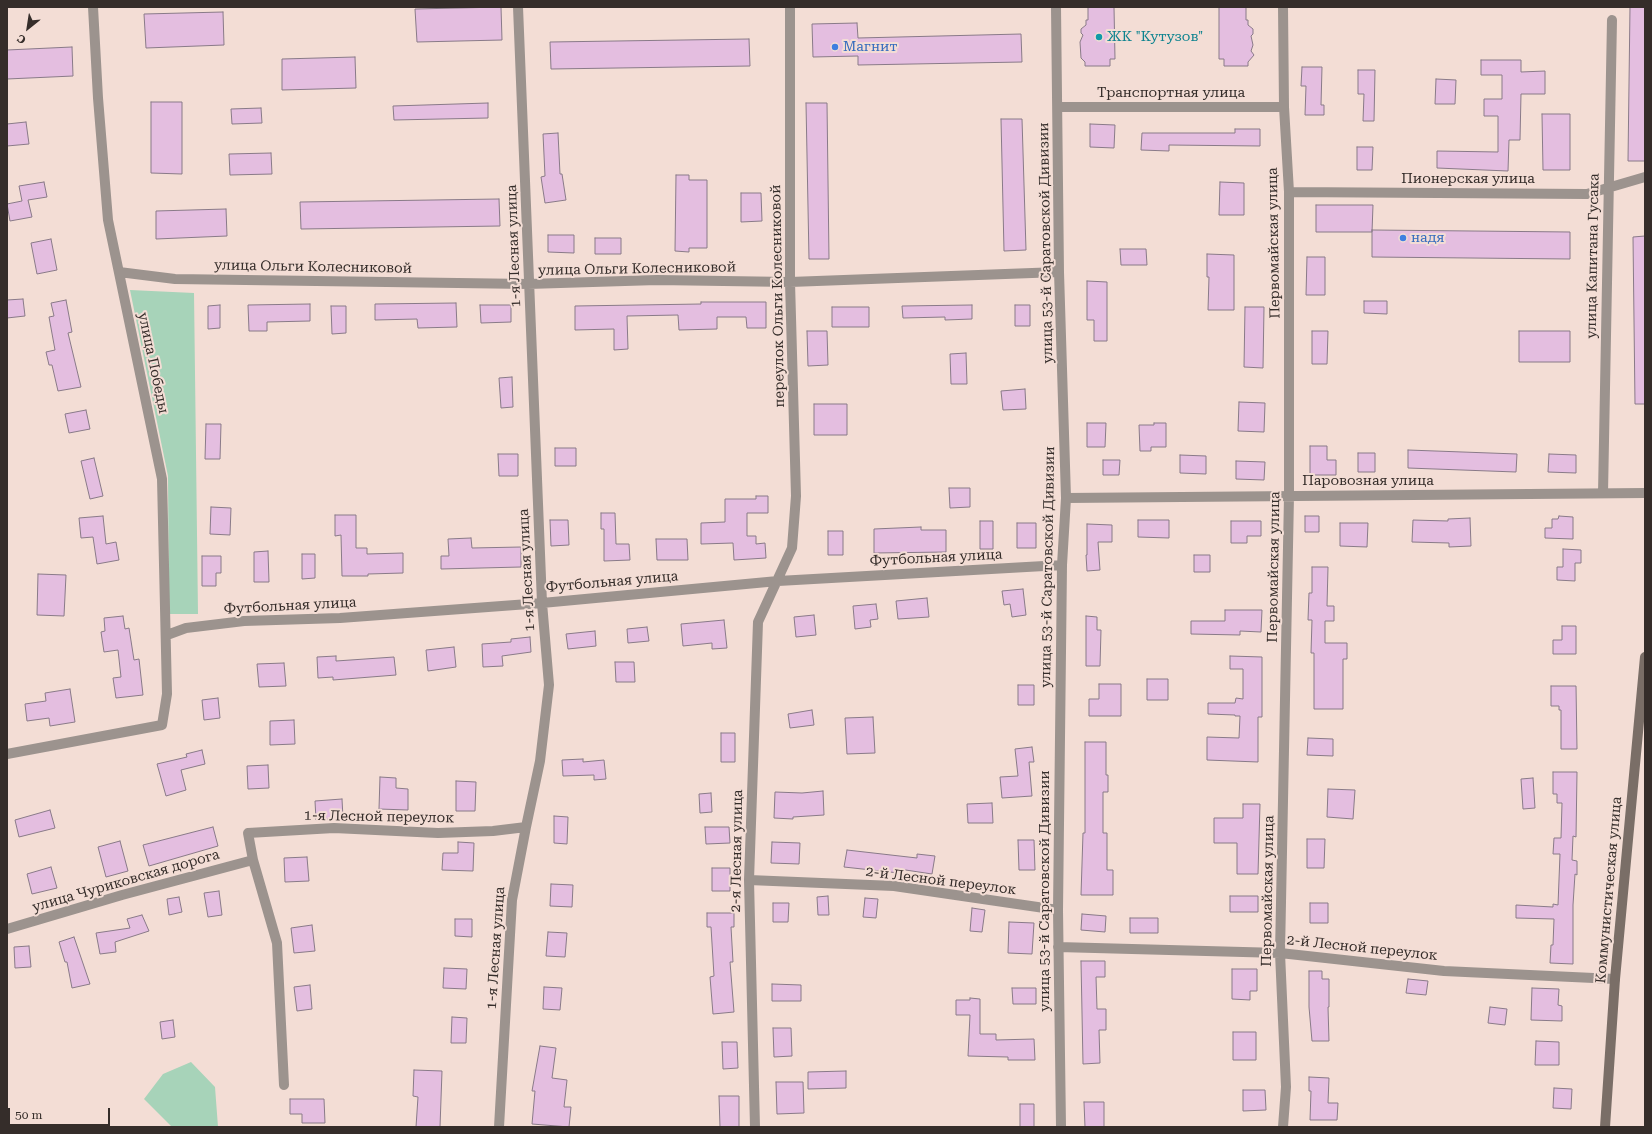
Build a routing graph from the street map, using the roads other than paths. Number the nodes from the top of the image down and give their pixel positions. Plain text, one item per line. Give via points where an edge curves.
1 (93, 7) edge
2 (518, 7) edge
3 (790, 7) edge
4 (1056, 7) edge
5 (1283, 7) edge
6 (1612, 20) dead end
7 (1058, 107) junction
8 (1284, 107) junction
9 (1645, 177) edge
10 (1608, 186) junction
11 (1289, 192) junction
12 (120, 272) junction
13 (1059, 272) junction
14 (790, 282) junction
15 (528, 284) junction
16 (1645, 492) edge
17 (1602, 493) junction
18 (1290, 496) junction
19 (1066, 498) junction
20 (1062, 565) junction
21 (778, 581) junction
22 (542, 603) junction
23 (167, 635) junction
24 (1645, 657) edge
25 (1643, 680) edge
26 (7, 754) edge
27 (526, 827) junction
28 (253, 860) junction
29 (749, 880) junction
30 (1058, 910) junction
31 (7, 929) edge
32 (1058, 947) junction
33 (1280, 953) junction
34 (1614, 979) junction
35 (284, 1085) dead end
36 (499, 1127) edge
37 (755, 1127) edge
38 (1061, 1127) edge
39 (1283, 1127) edge
40 (1605, 1127) edge

1 - 12 street, улица Победы via 108,220
2 - 15 street, 1-я Лесная улица
3 - 14 street, переулок Ольги Колесниковой
4 - 7 street, улица 53-й Саратовской Дивизии
5 - 8 street, Первомайская улица
6 - 10 street, улица Капитана Гусака
7 - 8 street, Транспортная улица
7 - 13 street, улица 53-й Саратовской Дивизии
8 - 11 street, Первомайская улица
9 - 10 street, Пионерская улица
10 - 11 street, Пионерская улица via 1588,194
10 - 17 street, улица Капитана Гусака
11 - 18 street, Первомайская улица
12 - 15 street, улица Ольги Колесниковой via 175,279
12 - 23 street, улица Победы via 162,479
13 - 14 street, улица Ольги Колесниковой
13 - 19 street, улица 53-й Саратовской Дивизии
14 - 15 street, улица Ольги Колесниковой via 657,280
14 - 21 street, переулок Ольги Колесниковой via 796,496 792,548
15 - 22 street, 1-я Лесная улица
16 - 17 street, Паровозная улица
17 - 18 street, Паровозная улица
18 - 19 street, Паровозная улица
18 - 33 street, Первомайская улица
19 - 20 street, улица 53-й Саратовской Дивизии
20 - 21 street, Футбольная улица
20 - 30 street, улица 53-й Саратовской Дивизии
21 - 22 street, Футбольная улица
21 - 29 street, 2-я Лесная улица via 758,622
22 - 23 street, Футбольная улица via 340,618 244,621 186,628
22 - 27 street, 1-я Лесная улица via 549,685 540,761
23 - 26 street, улица Победы via 167,694 162,725
24 - 25 main road, Коммунистическая улица
25 - 34 main road, Коммунистическая улица
27 - 28 street, 1-я Лесной переулок via 438,833 334,828 248,833
27 - 36 street, 1-я Лесная улица via 512,900
28 - 31 street, улица Чуриковская дорога
28 - 35 street, 1-я Лесной переулок via 277,943
29 - 30 street, 2-й Лесной переулок via 894,886
29 - 37 street, 2-я Лесная улица
30 - 32 street, улица 53-й Саратовской Дивизии
32 - 33 street, 2-й Лесной переулок
32 - 38 street, улица 53-й Саратовской Дивизии
33 - 34 street, 2-й Лесной переулок via 1444,971
33 - 39 street, Первомайская улица via 1286,1087
34 - 40 main road, Коммунистическая улица

